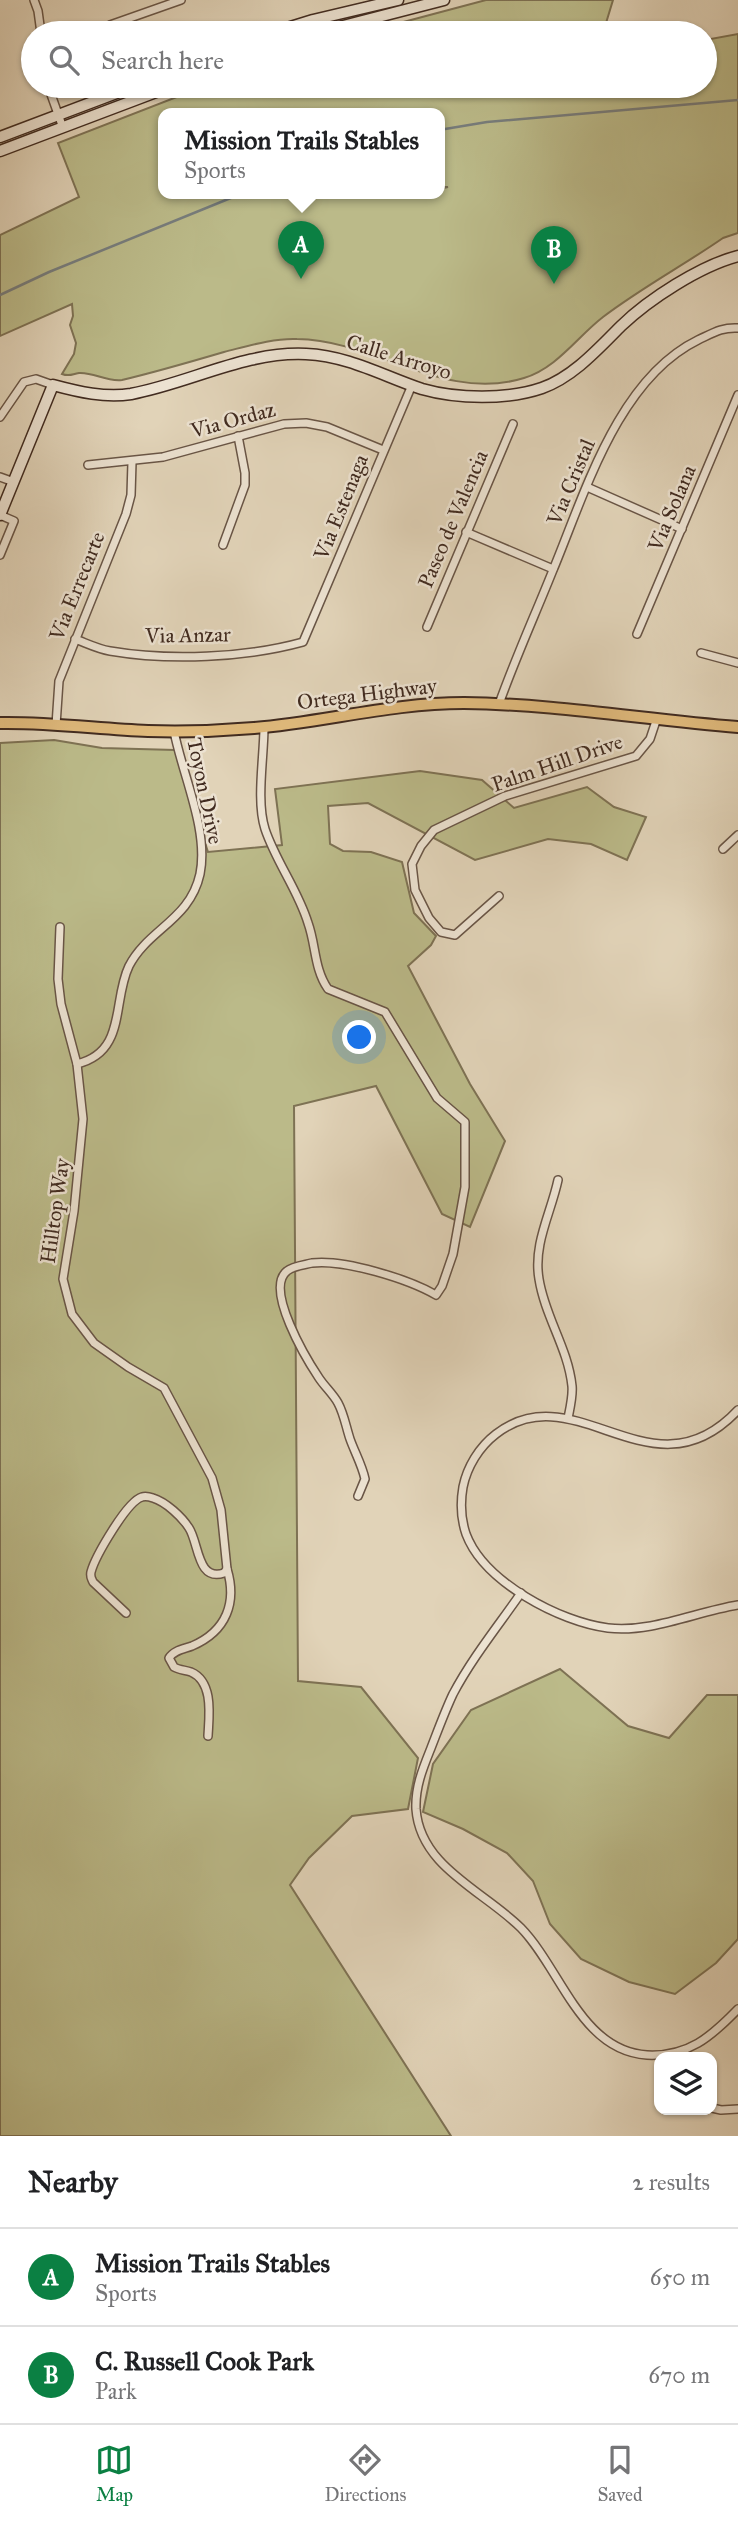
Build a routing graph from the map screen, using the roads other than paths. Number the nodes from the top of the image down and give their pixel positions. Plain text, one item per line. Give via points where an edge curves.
1 (34, 0) edge
2 (181, 0) edge
3 (398, 0) edge
4 (444, 0) edge
5 (39, 21) edge
6 (121, 21) edge
7 (310, 21) edge
8 (363, 21) edge
9 (52, 98) edge
10 (104, 98) edge
11 (141, 98) edge
12 (58, 116) junction
13 (63, 128) junction
14 (0, 137) edge
15 (0, 151) edge
16 (738, 257) edge
17 (738, 328) edge
18 (412, 385) junction
19 (53, 386) junction
20 (738, 395) edge
21 (736, 409) edge
22 (0, 418) edge
23 (513, 424) dead end
24 (239, 436) junction
25 (383, 450) junction
26 (132, 461) junction
27 (88, 465) dead end
28 (0, 477) edge
29 (14, 482) junction
30 (587, 487) junction
31 (0, 515) edge
32 (682, 529) junction
33 (466, 533) junction
34 (223, 545) dead end
35 (0, 555) edge
36 (553, 569) junction
37 (427, 627) dead end
38 (637, 634) dead end
39 (75, 639) junction
40 (303, 642) joint
41 (701, 653) dead end
42 (738, 663) edge
43 (499, 704) junction
44 (656, 721) junction
45 (0, 723) edge
46 (56, 725) junction
47 (264, 727) junction
48 (738, 727) edge
49 (174, 731) junction
50 (738, 835) edge
51 (723, 849) dead end
52 (499, 896) dead end
53 (60, 927) dead end
54 (77, 1064) junction
55 (558, 1180) dead end
56 (738, 1410) edge
57 (568, 1418) junction
58 (358, 1496) dead end
59 (227, 1569) junction
60 (521, 1592) junction
61 (738, 1605) edge
62 (126, 1614) dead end
63 (208, 1736) dead end
64 (738, 2010) edge
65 (679, 2052) edge
66 (654, 2056) edge
67 (717, 2109) edge
68 (738, 2109) edge

1 - 5 street
2 - 6 street
3 - 7 street
4 - 8 street
9 - 12 street
10 - 12 street
11 - 13 street
12 - 13 street
12 - 14 street
13 - 15 street
16 - 18 street, Calle Arroyo via 722,261 652,301 564,377 544,387 522,394 484,396
17 - 30 street, Via Cristal via 724,327 684,347 655,373 629,403 602,449
18 - 19 street, Calle Arroyo via 355,363 306,354 255,359 131,394 106,396
18 - 25 street, Via Estenaga
19 - 22 street via 36,379 24,382
19 - 29 street
20 - 21 street, Via Solana
21 - 32 street, Via Solana
23 - 33 street, Paseo de Valencia
24 - 25 street, Via Ordaz via 306,423
24 - 26 street, Via Ordaz
24 - 34 street via 245,485
25 - 40 street, Via Estenaga
26 - 27 street, Via Ordaz
26 - 39 street, Via Errecarte via 126,514
28 - 29 street
29 - 31 street
30 - 32 street
30 - 36 street, Via Cristal
31 - 35 street via 14,521
32 - 38 street, Via Solana
33 - 36 street
33 - 37 street, Paseo de Valencia
36 - 43 street, Via Cristal
39 - 40 street, Via Anzar via 108,651 200,656
39 - 46 street, Via Errecarte via 58,681
41 - 42 street
43 - 44 main road, Ortega Highway
43 - 47 main road, Ortega Highway via 404,705
44 - 48 main road, Ortega Highway
44 - 52 street, Palm Hill Drive via 650,739 636,756 505,796 434,830 425,840 412,864 415,890 441,932 455,935
45 - 46 main road, Ortega Highway
46 - 49 main road, Ortega Highway
47 - 49 main road, Ortega Highway
47 - 58 street via 265,830 302,905 322,981 328,989 385,1012 437,1098 465,1122 465,1187 453,1254 436,1295 386,1275 332,1263 291,1269 281,1281 285,1314 318,1377 341,1408 365,1479
49 - 54 street, Toyon Drive via 195,813 200,875 179,914 145,944 128,967 117,1024 107,1044 89,1061
50 - 51 street
53 - 54 street, Hilltop Way via 61,1004
54 - 59 street, Hilltop Way via 83,1119 63,1279 72,1314 94,1343 164,1388 212,1478 221,1510
55 - 57 street via 538,1247 539,1278 573,1388
56 - 57 street via 704,1436 662,1445 631,1440
57 - 60 street via 543,1416 497,1433 469,1466 464,1481 461,1514 467,1535 480,1559
59 - 62 street via 218,1575 207,1572 190,1529 166,1504 141,1497 123,1516 91,1573 93,1582
59 - 63 street, Hilltop Way via 232,1599 218,1628 169,1658 174,1667 192,1672 205,1688
60 - 61 street via 558,1613 606,1628 660,1624
60 - 66 street via 453,1694 418,1782 418,1828 441,1863 527,1935 596,2031 620,2048
64 - 65 street via 698,2045
67 - 68 street

